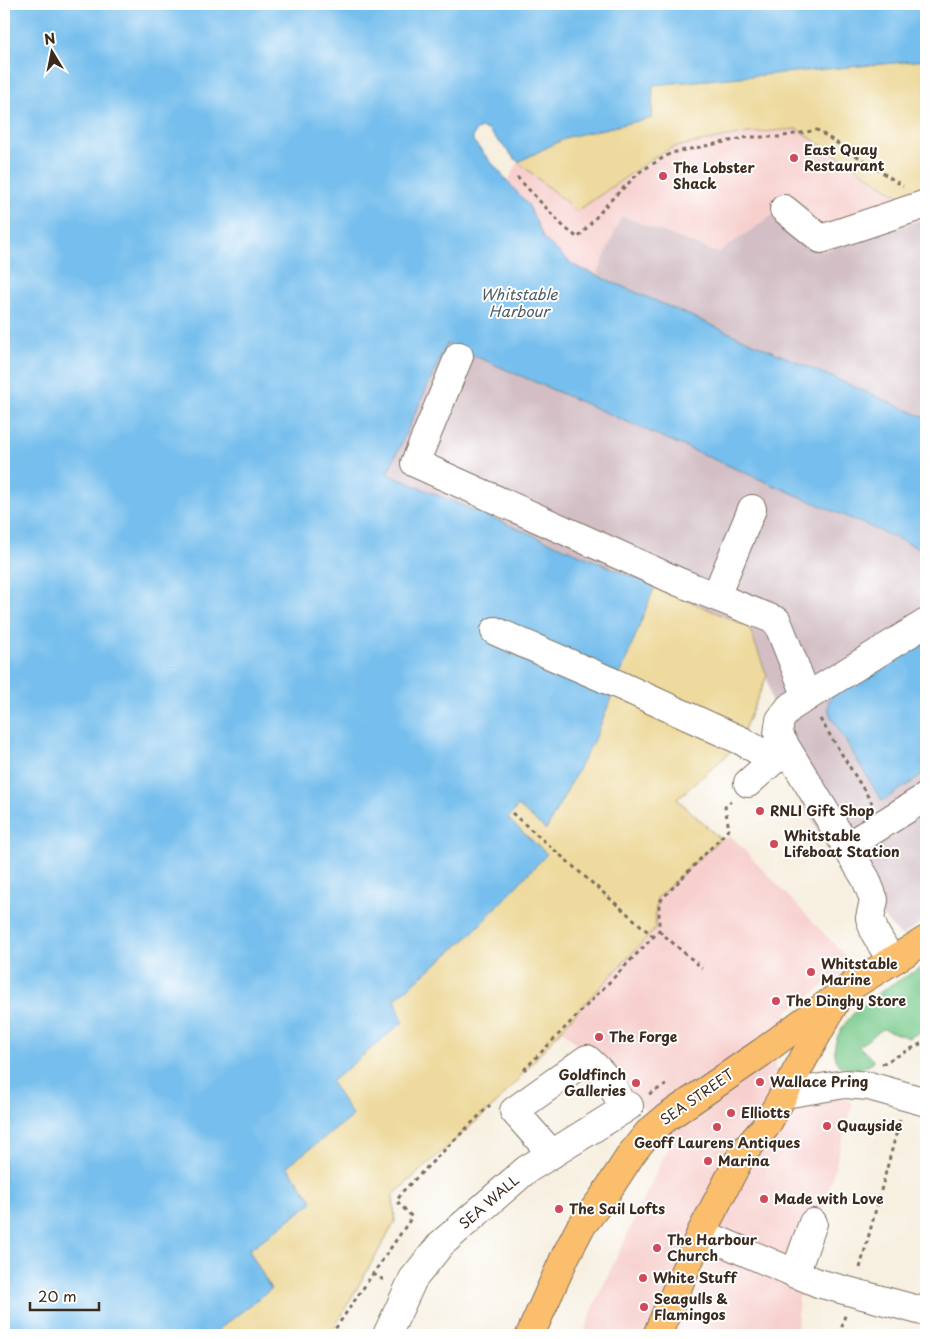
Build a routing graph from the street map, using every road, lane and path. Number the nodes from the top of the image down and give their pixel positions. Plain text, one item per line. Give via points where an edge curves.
1 (517, 177) dead end
2 (917, 197) edge
3 (784, 209) dead end
4 (460, 356) dead end
5 (752, 510) dead end
6 (716, 596) junction
7 (926, 623) edge
8 (495, 631) dead end
9 (807, 697) junction
10 (780, 754) junction
11 (748, 783) joint
12 (926, 797) edge
13 (512, 813) dead end
14 (885, 823) junction
15 (846, 847) junction
16 (658, 931) junction
17 (654, 937) junction
18 (926, 940) edge
19 (891, 960) junction
20 (702, 968) dead end
21 (840, 995) junction
22 (926, 1041) edge
23 (761, 1053) junction
24 (521, 1074) dead end
25 (790, 1085) junction
26 (869, 1086) junction
27 (916, 1100) edge
28 (504, 1106) junction
29 (552, 1154) junction
30 (813, 1223) dead end
31 (701, 1233) junction
32 (373, 1274) junction
33 (796, 1274) junction
34 (383, 1280) dead end
35 (853, 1293) junction
36 (926, 1312) edge
37 (331, 1335) edge
38 (387, 1335) edge
39 (530, 1335) edge
40 (656, 1335) edge

1 - 2 path via 578,238 641,171 671,152 748,137 778,137 817,130
2 - 3 street via 820,239
4 - 6 street via 415,463
5 - 6 street
6 - 9 street via 777,620
7 - 9 street
8 - 10 street via 742,741
9 - 10 street via 789,708 780,720
9 - 14 path
10 - 11 street
10 - 15 street
11 - 16 path via 725,807 729,829 659,902
12 - 14 street
13 - 17 path
14 - 15 street
15 - 19 street via 866,879 874,900 870,918
16 - 17 path
16 - 20 path
17 - 24 path
18 - 19 main road, SEA STREET
19 - 21 main road, SEA STREET
21 - 23 main road, SEA STREET
21 - 25 main road
22 - 26 path via 873,1069
23 - 25 main road via 774,1053 786,1059
23 - 39 main road, SEA STREET via 648,1133 580,1228
25 - 26 street
25 - 31 main road via 766,1126 742,1154
26 - 27 street
27 - 35 path
28 - 29 street
28 - 29 street, SEA WALL via 588,1059 603,1073 626,1108
28 - 32 path via 402,1192 397,1200 412,1217
29 - 38 street, SEA WALL via 526,1170 441,1244 412,1279
30 - 33 street
31 - 33 street
31 - 40 main road
32 - 34 path
32 - 37 path
33 - 35 street
35 - 36 street

